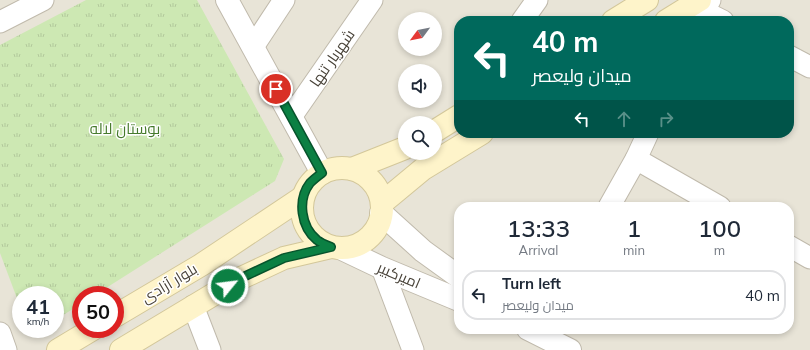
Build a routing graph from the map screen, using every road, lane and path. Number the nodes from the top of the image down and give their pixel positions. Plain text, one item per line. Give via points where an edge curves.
1 (43, 0) edge
2 (227, 0) edge
3 (284, 0) edge
4 (372, 0) edge
5 (537, 0) edge
6 (647, 0) edge
7 (703, 8) edge
8 (526, 16) edge
9 (621, 16) edge
10 (680, 16) edge
11 (715, 16) edge
12 (0, 22) edge
13 (253, 47) junction
14 (794, 59) edge
15 (810, 67) edge
16 (291, 117) junction
17 (454, 119) edge
18 (442, 126) edge
19 (474, 138) edge
20 (646, 138) edge
21 (398, 151) edge
22 (636, 159) junction
23 (352, 169) junction
24 (322, 173) junction
25 (303, 197) junction
26 (611, 202) edge
27 (711, 202) edge
28 (382, 208) junction
29 (336, 248) junction
30 (794, 249) edge
31 (810, 258) edge
32 (382, 268) junction
33 (454, 274) edge
34 (454, 298) edge
35 (193, 306) junction
36 (124, 311) edge
37 (0, 333) edge
38 (541, 334) edge
39 (78, 338) edge
40 (6, 350) edge
41 (58, 350) edge
42 (121, 350) edge
43 (210, 350) edge
44 (413, 350) edge
45 (570, 350) edge

1 - 12 street
2 - 13 street
3 - 13 street
4 - 16 street, شهریار تنها
5 - 8 street
6 - 9 main road
7 - 10 main road
7 - 11 street
13 - 16 street
14 - 15 street
16 - 24 street
17 - 18 main road
19 - 28 main road via 423,169
20 - 22 street
21 - 23 main road
22 - 26 street
22 - 27 street
23 - 24 main road via 336,168
23 - 28 main road via 366,176 376,188
24 - 25 main road via 310,183
25 - 29 main road via 302,213 307,228 317,240
25 - 36 main road, بلوار آزادی via 201,265
28 - 29 main road via 378,224 363,242 352,247
28 - 33 street, امیرکبیر via 423,252
29 - 32 street, امیرکبیر
29 - 35 main road via 284,258 239,279
30 - 31 street
32 - 34 street, امیرکبیر
32 - 44 street
35 - 42 main road
35 - 43 street
37 - 40 street
38 - 45 street
39 - 41 main road

